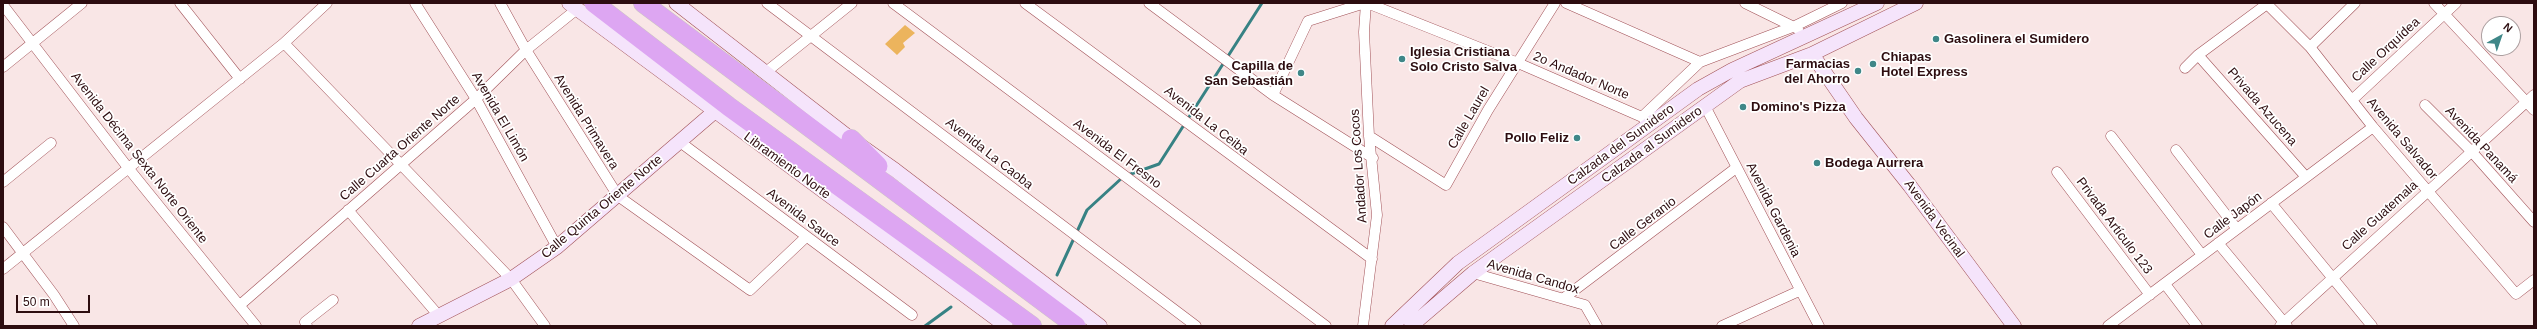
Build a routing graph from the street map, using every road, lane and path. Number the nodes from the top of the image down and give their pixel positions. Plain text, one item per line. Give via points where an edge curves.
1 (82, 3) edge
2 (180, 3) edge
3 (327, 3) edge
4 (415, 3) edge
5 (500, 3) edge
6 (643, 3) edge
7 (676, 3) edge
8 (766, 3) edge
9 (852, 3) edge
10 (893, 3) edge
11 (1024, 3) edge
12 (1149, 3) edge
13 (1366, 3) edge
14 (1555, 3) edge
15 (1566, 3) edge
16 (1745, 3) edge
17 (1842, 3) edge
18 (1877, 3) edge
19 (1916, 3) edge
20 (2267, 3) edge
21 (2354, 3) edge
22 (2434, 3) edge
23 (2456, 3) edge
24 (3, 5) edge
25 (580, 5) edge
26 (2444, 14) junction
27 (1800, 31) junction
28 (810, 37) junction
29 (34, 43) junction
30 (284, 43) junction
31 (2310, 47) junction
32 (526, 50) junction
33 (1812, 54) junction
34 (2198, 55) junction
35 (1700, 62) junction
36 (1518, 63) junction
37 (3, 67) edge
38 (2185, 68) dead end
39 (766, 72) junction
40 (240, 79) junction
41 (1273, 95) junction
42 (2530, 98) edge
43 (476, 99) junction
44 (2352, 100) junction
45 (2425, 105) dead end
46 (1705, 106) junction
47 (2534, 110) edge
48 (714, 112) junction
49 (1645, 121) junction
50 (2373, 127) junction
51 (1369, 136) junction
52 (2111, 136) dead end
53 (851, 139) junction
54 (680, 142) junction
55 (51, 143) dead end
56 (2176, 150) dead end
57 (2472, 152) junction
58 (1373, 158) junction
59 (400, 163) junction
60 (1736, 168) junction
61 (129, 169) junction
62 (2057, 172) dead end
63 (2306, 177) junction
64 (3, 182) edge
65 (1565, 185) junction
66 (2428, 191) junction
67 (618, 196) junction
68 (1574, 201) junction
69 (2271, 203) junction
70 (348, 210) junction
71 (931, 218) junction
72 (2534, 222) edge
73 (3, 227) edge
74 (2237, 229) junction
75 (876, 231) junction
76 (806, 236) junction
77 (2218, 243) junction
78 (917, 244) junction
79 (557, 247) junction
80 (23, 253) junction
81 (2202, 255) junction
82 (1372, 259) junction
83 (3, 269) edge
84 (1473, 273) junction
85 (2332, 276) junction
86 (511, 279) junction
87 (2534, 280) edge
88 (2165, 284) junction
89 (1800, 291) junction
90 (2150, 295) junction
91 (1564, 298) junction
92 (333, 300) dead end
93 (240, 306) junction
94 (912, 315) dead end
95 (439, 316) junction
96 (304, 325) edge
97 (2284, 325) edge
98 (74, 326) edge
99 (256, 326) edge
100 (419, 326) edge
101 (545, 326) edge
102 (1006, 326) edge
103 (1032, 326) edge
104 (1076, 326) edge
105 (1100, 326) edge
106 (1196, 326) edge
107 (1326, 326) edge
108 (1363, 326) edge
109 (1392, 326) edge
110 (1411, 326) edge
111 (1597, 326) edge
112 (1722, 326) edge
113 (1819, 326) edge
114 (2014, 326) edge
115 (2108, 326) edge
116 (2197, 326) edge
117 (2372, 326) edge

1 - 29 street
2 - 40 street
3 - 30 street
4 - 43 street, Avenida El Limón
5 - 32 street, Avenida Primavera
6 - 71 highway
7 - 39 street
8 - 28 street, Avenida La Caoba
9 - 28 street
10 - 107 street, Avenida El Fresno
11 - 82 street, Avenida La Ceiba
12 - 41 street
13 - 36 street, 2o Andador Norte
13 - 41 street via 1308,21
13 - 51 street, Andador Los Cocos via 1364,32
14 - 36 street, Calle Laurel
15 - 35 street
16 - 27 street
17 - 27 street
18 - 27 street, Calzada del Sumidero
19 - 33 street, Calzada al Sumidero
20 - 31 street, Avenida Salvador
20 - 34 street
21 - 31 street
22 - 26 street
23 - 26 street, Calle Orquídea
24 - 29 street, Avenida Décima Sexta Norte Oriente
25 - 32 street, Calle Cuarta Oriente Norte
25 - 48 street, Libramiento Norte
25 - 78 highway, Libramiento Norte via 728,106
26 - 42 street
26 - 44 street, Calle Orquídea
27 - 35 street
27 - 49 street, Calzada del Sumidero
28 - 39 street
28 - 106 street, Avenida La Caoba
29 - 37 street
29 - 61 street, Avenida Décima Sexta Norte Oriente
30 - 40 street
30 - 59 street
31 - 44 street, Avenida Salvador
32 - 43 street, Calle Cuarta Oriente Norte
32 - 67 street, Avenida Primavera
33 - 46 street, Calzada al Sumidero via 1740,81
33 - 114 street, Avenida Vecinal via 1856,118
34 - 38 street
34 - 63 street, Privada Azucena
35 - 49 street
36 - 49 street, 2o Andador Norte
36 - 51 street, Calle Laurel via 1446,185
39 - 53 street
40 - 61 street
41 - 58 street
42 - 47 street
42 - 57 street, Calle Guatemala
43 - 59 street, Calle Cuarta Oriente Norte
43 - 79 street, Avenida El Limón
44 - 50 street, Avenida Salvador
45 - 57 street, Avenida Panamá
46 - 60 street, Avenida Gardenia
46 - 68 street, Calzada al Sumidero
48 - 54 street, Calle Quinta Oriente Norte
48 - 75 street, Libramiento Norte
49 - 65 street, Calzada del Sumidero
50 - 63 street, Calle Japón
50 - 66 street, Avenida Salvador
51 - 58 street, Andador Los Cocos
52 - 81 street
53 - 71 highway
53 - 105 street
54 - 67 street, Calle Quinta Oriente Norte
54 - 76 street, Avenida Sauce
55 - 64 street
56 - 74 street
57 - 66 street, Calle Guatemala
57 - 72 street, Avenida Panamá
58 - 82 street, Andador Los Cocos via 1377,215
59 - 70 street, Calle Cuarta Oriente Norte
59 - 86 street
60 - 89 street, Avenida Gardenia
60 - 91 street, Calle Geranio
61 - 80 street
61 - 93 street, Avenida Décima Sexta Norte Oriente
62 - 90 street, Privada Artículo 123
63 - 69 street, Calle Japón
65 - 68 street
65 - 109 street, Calzada del Sumidero via 1458,263
66 - 85 street, Calle Guatemala
66 - 87 street, Avenida Salvador via 2516,294
67 - 76 street, Avenida Primavera via 750,290
67 - 79 street, Calle Quinta Oriente Norte
68 - 84 street, Calzada al Sumidero
69 - 74 street, Calle Japón
69 - 85 street
70 - 93 street, Calle Cuarta Oriente Norte
70 - 95 street
71 - 104 highway
73 - 80 street
74 - 77 street, Calle Japón
75 - 78 highway
75 - 102 street, Libramiento Norte
76 - 94 street, Avenida Sauce
77 - 81 street, Calle Japón
77 - 97 street
78 - 103 highway, Libramiento Norte
79 - 86 street, Calle Quinta Oriente Norte
80 - 83 street
80 - 98 street
81 - 88 street, Calle Japón
82 - 108 street, Andador Los Cocos
84 - 91 street, Avenida Candox
84 - 110 street, Calzada al Sumidero
85 - 97 street, Calle Guatemala
85 - 117 street
86 - 95 street, Calle Quinta Oriente Norte
86 - 101 street
88 - 90 street, Calle Japón
88 - 116 street
89 - 112 street
89 - 113 street, Avenida Gardenia
90 - 115 street, Calle Japón
91 - 111 street, Avenida Candox via 1585,305
92 - 96 street
93 - 99 street, Avenida Décima Sexta Norte Oriente
95 - 100 street, Calle Quinta Oriente Norte

